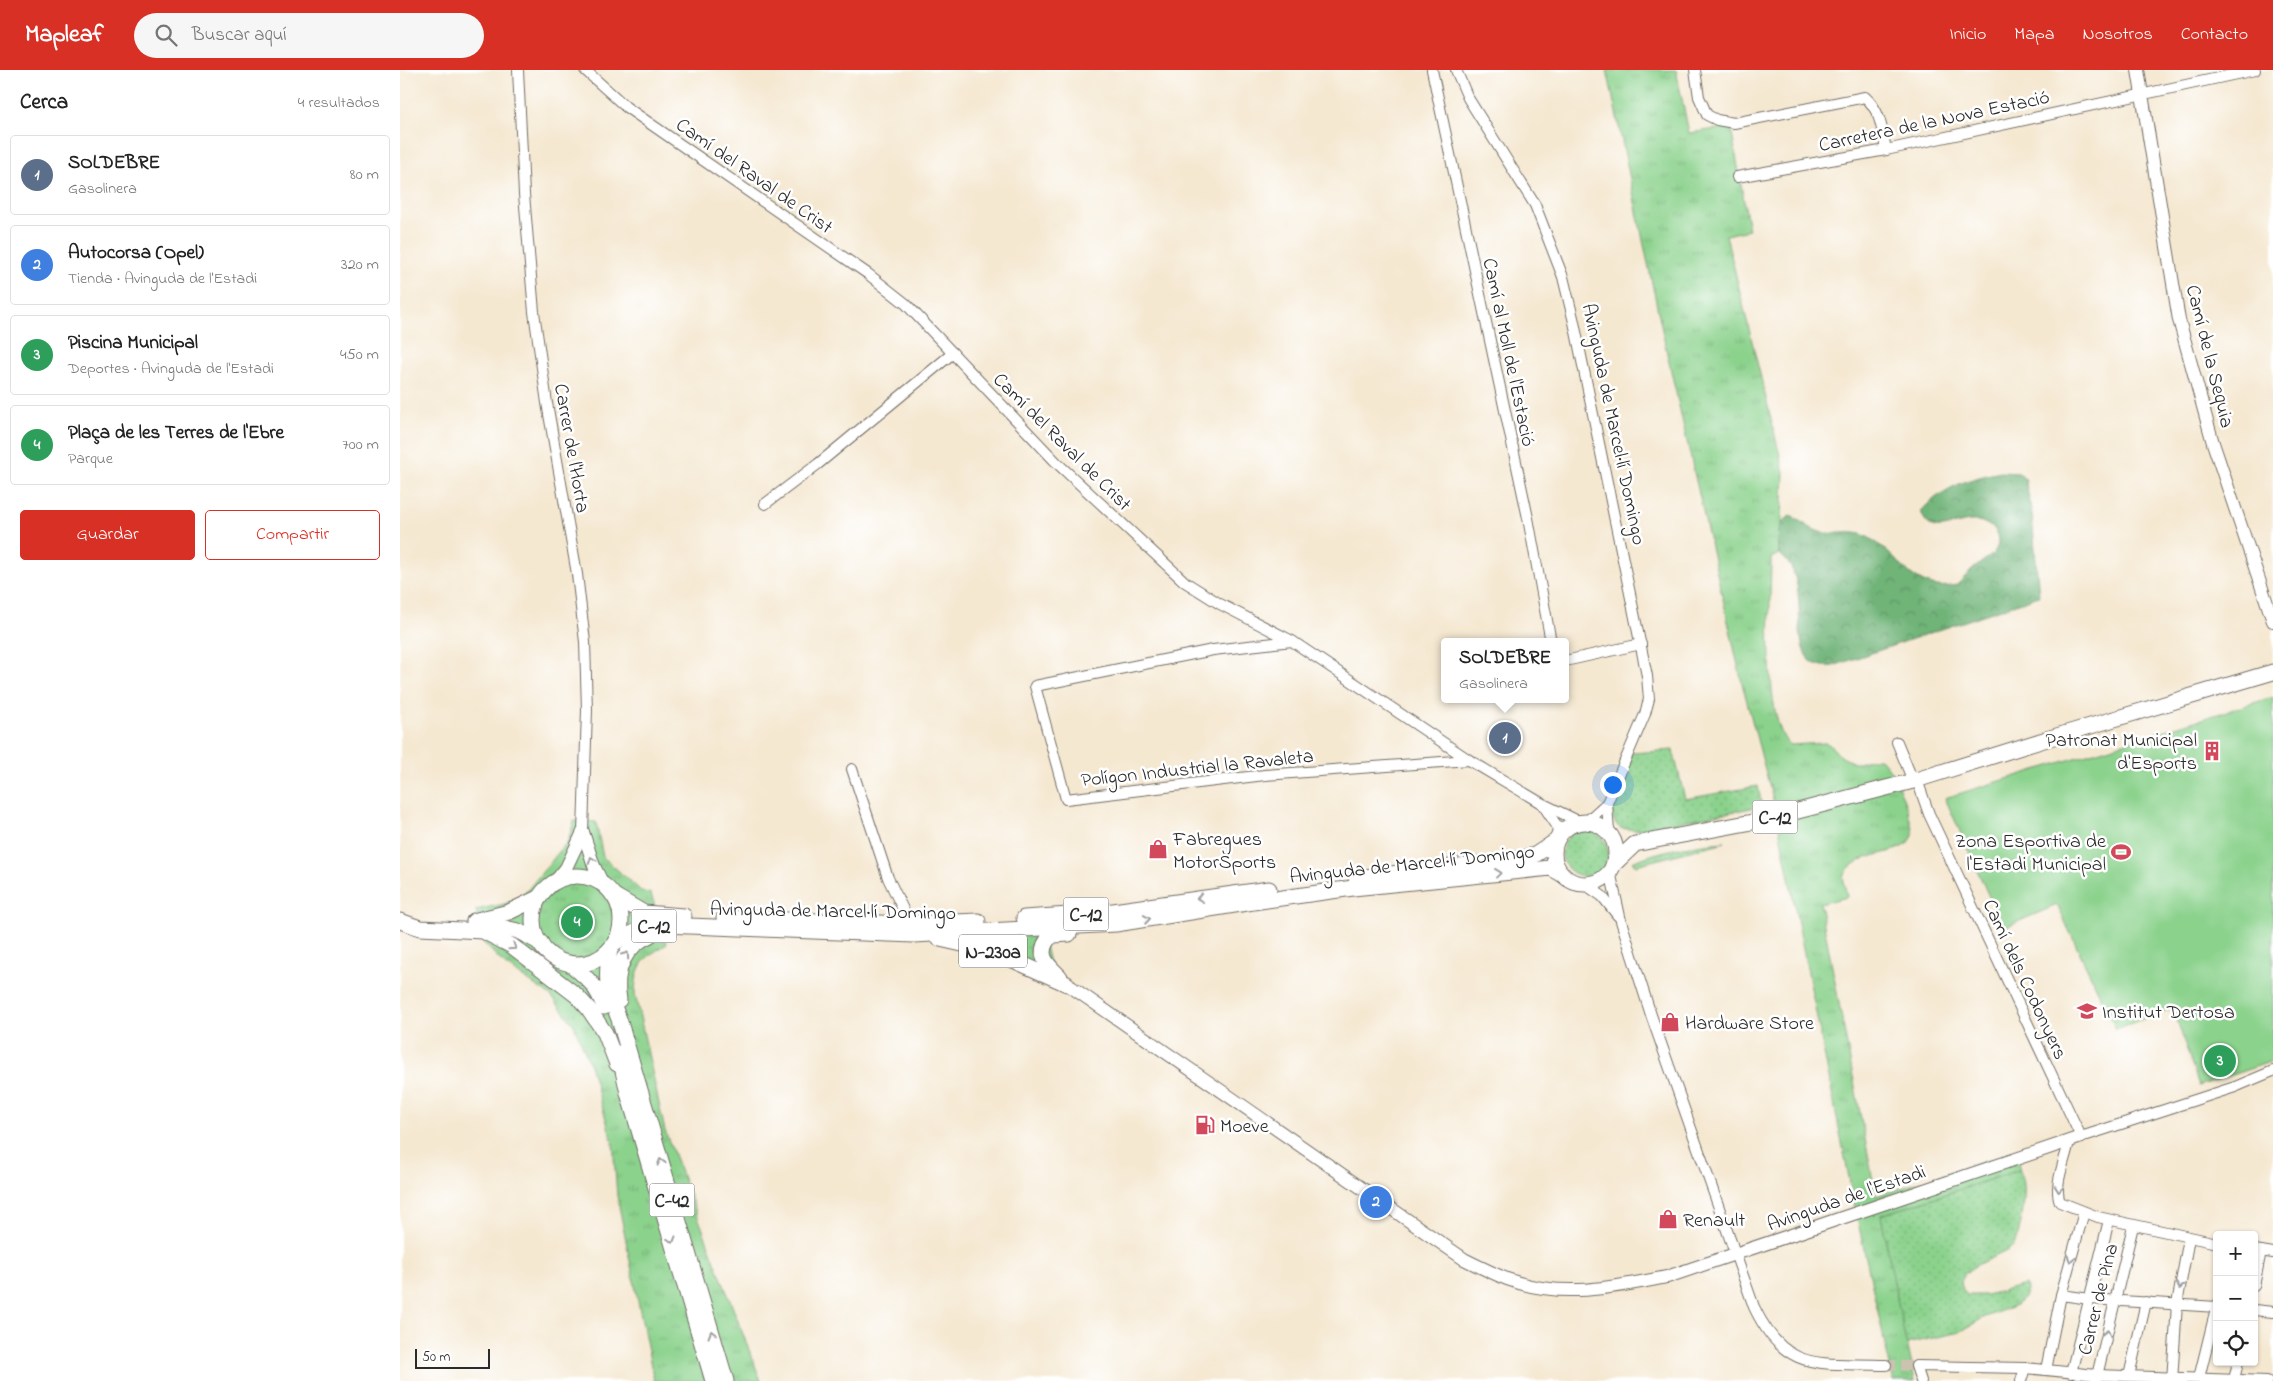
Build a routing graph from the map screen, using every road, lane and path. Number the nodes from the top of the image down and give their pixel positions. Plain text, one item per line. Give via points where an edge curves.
1 (585, 70) edge
2 (1432, 70) edge
3 (1456, 70) edge
4 (1695, 70) edge
5 (2138, 70) edge
6 (2256, 70) edge
7 (518, 71) edge
8 (2143, 93) junction
9 (1886, 150) junction
10 (1737, 177) dead end
11 (953, 353) junction
12 (765, 504) dead end
13 (2273, 621) edge
14 (1550, 638) edge
15 (1292, 641) junction
16 (1641, 644) junction
17 (1569, 660) edge
18 (2272, 671) edge
19 (1897, 742) dead end
20 (1469, 760) junction
21 (852, 769) dead end
22 (1915, 780) junction
23 (1541, 802) junction
24 (1607, 803) junction
25 (1583, 822) junction
26 (583, 832) junction
27 (1610, 834) junction
28 (1557, 839) junction
29 (1635, 844) junction
30 (1612, 868) junction
31 (1563, 874) junction
32 (553, 884) junction
33 (1582, 884) junction
34 (608, 890) junction
35 (540, 898) junction
36 (400, 920) edge
37 (1621, 920) junction
38 (476, 921) junction
39 (1116, 924) junction
40 (697, 927) junction
41 (912, 929) junction
42 (541, 943) junction
43 (612, 946) junction
44 (569, 962) junction
45 (1067, 984) junction
46 (618, 1019) junction
47 (2273, 1071) edge
48 (2273, 1080) edge
49 (2234, 1087) junction
50 (628, 1093) junction
51 (2075, 1139) junction
52 (2084, 1212) junction
53 (2109, 1220) junction
54 (2133, 1226) junction
55 (2189, 1238) junction
56 (2213, 1242) edge
57 (2258, 1250) edge
58 (2273, 1253) edge
59 (1735, 1255) junction
60 (2061, 1296) junction
61 (2090, 1299) junction
62 (2115, 1300) junction
63 (2146, 1302) junction
64 (2177, 1304) junction
65 (2213, 1306) edge
66 (2258, 1310) edge
67 (2273, 1312) edge
68 (2213, 1321) edge
69 (1886, 1365) tunnel mouth
70 (2237, 1366) edge
71 (2024, 1368) junction
72 (2046, 1370) junction
73 (2071, 1373) junction
74 (2129, 1376) junction
75 (2096, 1378) edge
76 (2199, 1378) junction
77 (2172, 1379) edge
78 (2234, 1380) edge
79 (713, 1381) edge
80 (726, 1381) edge
81 (1921, 1381) edge
82 (2021, 1381) edge
83 (2260, 1381) edge

1 - 11 street, Camí del Raval de Crist via 626,107 868,274 906,304
2 - 14 street, Camí al Moll de l'Estació via 1528,518
3 - 16 street, Avinguda de Marcel·lí Domingo via 1468,98 1535,205 1563,277
4 - 9 street via 1699,97 1707,115 1734,123 1865,98 1879,114
5 - 8 street, Camí de la Sequia
6 - 8 street, Carretera de la Nova Estació
7 - 26 street, Carrer de l'Horta via 534,312 584,636 588,710
8 - 9 street, Carretera de la Nova Estació
8 - 13 street, Camí de la Sequia via 2179,320 2213,443
9 - 10 street, Carretera de la Nova Estació
11 - 12 street
11 - 15 street, Camí del Raval de Crist via 1057,463 1185,582
15 - 20 street, Camí del Raval de Crist
15 - 20 street, Polígon Industrial la Ravaleta via 1213,650 1035,686 1066,799 1265,775
16 - 17 street
16 - 24 street, Avinguda de Marcel·lí Domingo via 1649,699
18 - 22 main road, C-12
19 - 22 street, Camí dels Codonyers
20 - 23 street, Camí del Raval de Crist
21 - 41 street via 888,878
22 - 29 main road, C-12 via 1763,820
22 - 51 street, Camí dels Codonyers
23 - 25 street, Camí del Raval de Crist
23 - 28 street via 1557,826
24 - 25 street
24 - 27 street
25 - 27 main road, C-12 via 1602,827
25 - 28 main road, C-12 via 1567,827
26 - 32 street via 566,868
34 -> 26 street via 594,866
27 - 29 main road, C-12
27 - 30 main road via 1616,855
28 - 31 main road via 1554,855
28 -> 41 main road, C-12 via 1535,855 1520,859 1460,864 1099,913
29 - 30 main road
30 - 33 main road via 1598,881
30 - 37 street
31 - 33 main road, C-12
39 -> 31 main road, Avinguda de Marcel·lí Domingo / C-12 via 1353,888 1550,868
32 - 34 main road, C-12 via 582,876
32 - 35 main road, C-12
33 - 37 street via 1602,896
34 - 41 main road, C-12 via 644,913
34 - 43 main road, C-12 via 621,918 620,931
35 - 38 main road, C-12 via 509,912
35 - 42 main road via 534,920
36 - 38 main road, C-12
36 -> 50 main road via 420,928 483,931 512,946 576,995 598,1021
37 - 59 street
38 - 42 main road, C-12 via 518,932
39 - 41 main road, Avinguda de Marcel·lí Domingo / C-12
39 - 45 main road, N-230a via 1048,939 1042,952 1044,960
40 - 41 main road, Avinguda de Marcel·lí Domingo / C-12
40 - 43 main road, C-12 via 652,926
46 -> 40 main road via 619,966 632,947 658,932
41 - 45 main road, N-230a via 992,951
42 - 44 main road, C-12 via 553,956
43 - 44 main road, C-12 via 591,961
43 - 46 main road, C-42 via 606,974
44 - 50 main road, C-42 via 599,992 616,1041
45 - 59 street, Avinguda de l'Estadi / N-230a via 1464,1259 1508,1279 1555,1290 1606,1289 1667,1277
80 -> 46 main road, C-42
47 - 49 street, Avinguda de l'Estadi
48 - 49 street
49 - 51 street, Avinguda de l'Estadi
50 -> 79 main road, C-42
51 -> 52 street via 2058,1195 2060,1202
51 - 59 street, Avinguda de l'Estadi / N-230a
52 - 53 street
52 -> 60 street
53 - 54 street
53 - 61 street
54 - 55 street
54 - 62 street, Carrer de Pina
55 - 56 street
55 -> 64 street
57 - 58 street
59 - 69 street via 1765,1329 1793,1356 1811,1362
60 - 61 street
60 - 72 street
61 - 62 street
61 - 73 street
62 - 63 street
75 -> 62 street, Carrer de Pina
63 - 64 street
63 - 74 street
64 - 65 street
64 - 77 street
66 - 67 street
68 - 76 street
70 - 78 street
71 - 72 street
71 - 81 street via 1916,1366
71 - 82 street
72 - 73 street
73 - 75 street
74 - 75 street
74 - 77 street
76 - 77 street
76 - 78 street
78 - 83 street

